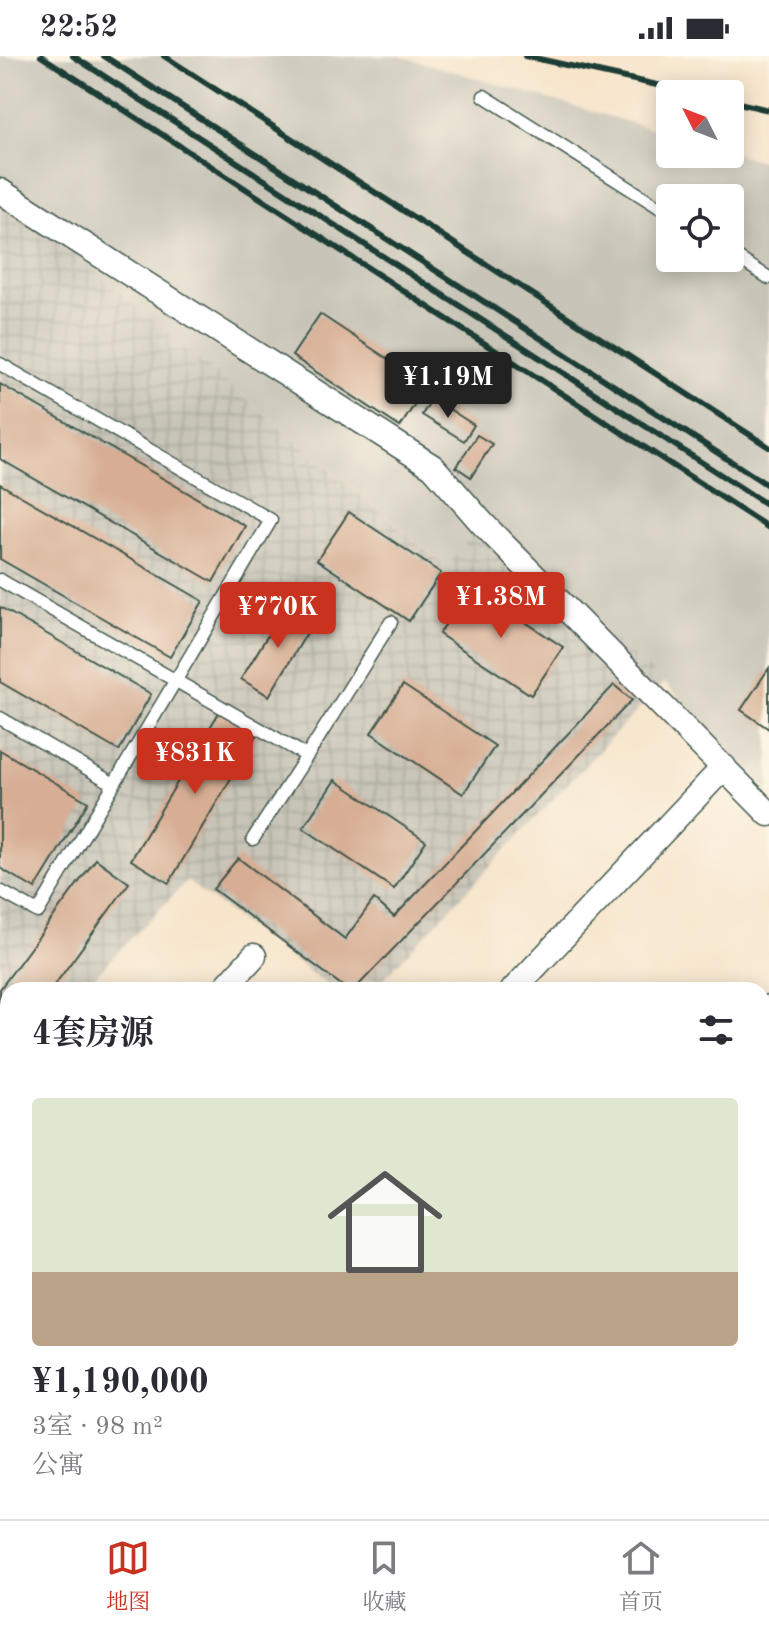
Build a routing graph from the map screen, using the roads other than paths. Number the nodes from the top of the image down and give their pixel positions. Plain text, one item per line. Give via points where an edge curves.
1 (484, 96) dead end
2 (0, 191) edge
3 (656, 205) edge
4 (744, 262) edge
5 (769, 278) edge
6 (0, 364) edge
7 (0, 580) edge
8 (391, 622) dead end
9 (175, 681) junction
10 (0, 718) edge
11 (307, 756) junction
12 (724, 767) junction
13 (114, 784) junction
14 (769, 814) edge
15 (253, 839) dead end
16 (0, 891) edge
17 (254, 956) dead end
18 (230, 982) edge
19 (521, 982) edge

1 - 3 lane
2 - 12 street via 433,467
4 - 5 lane
6 - 9 lane via 271,520
7 - 9 lane
8 - 11 lane
9 - 11 lane
9 - 13 lane
10 - 13 lane
11 - 15 lane
12 - 14 street
12 - 19 street
13 - 16 lane via 38,912
17 - 18 street

